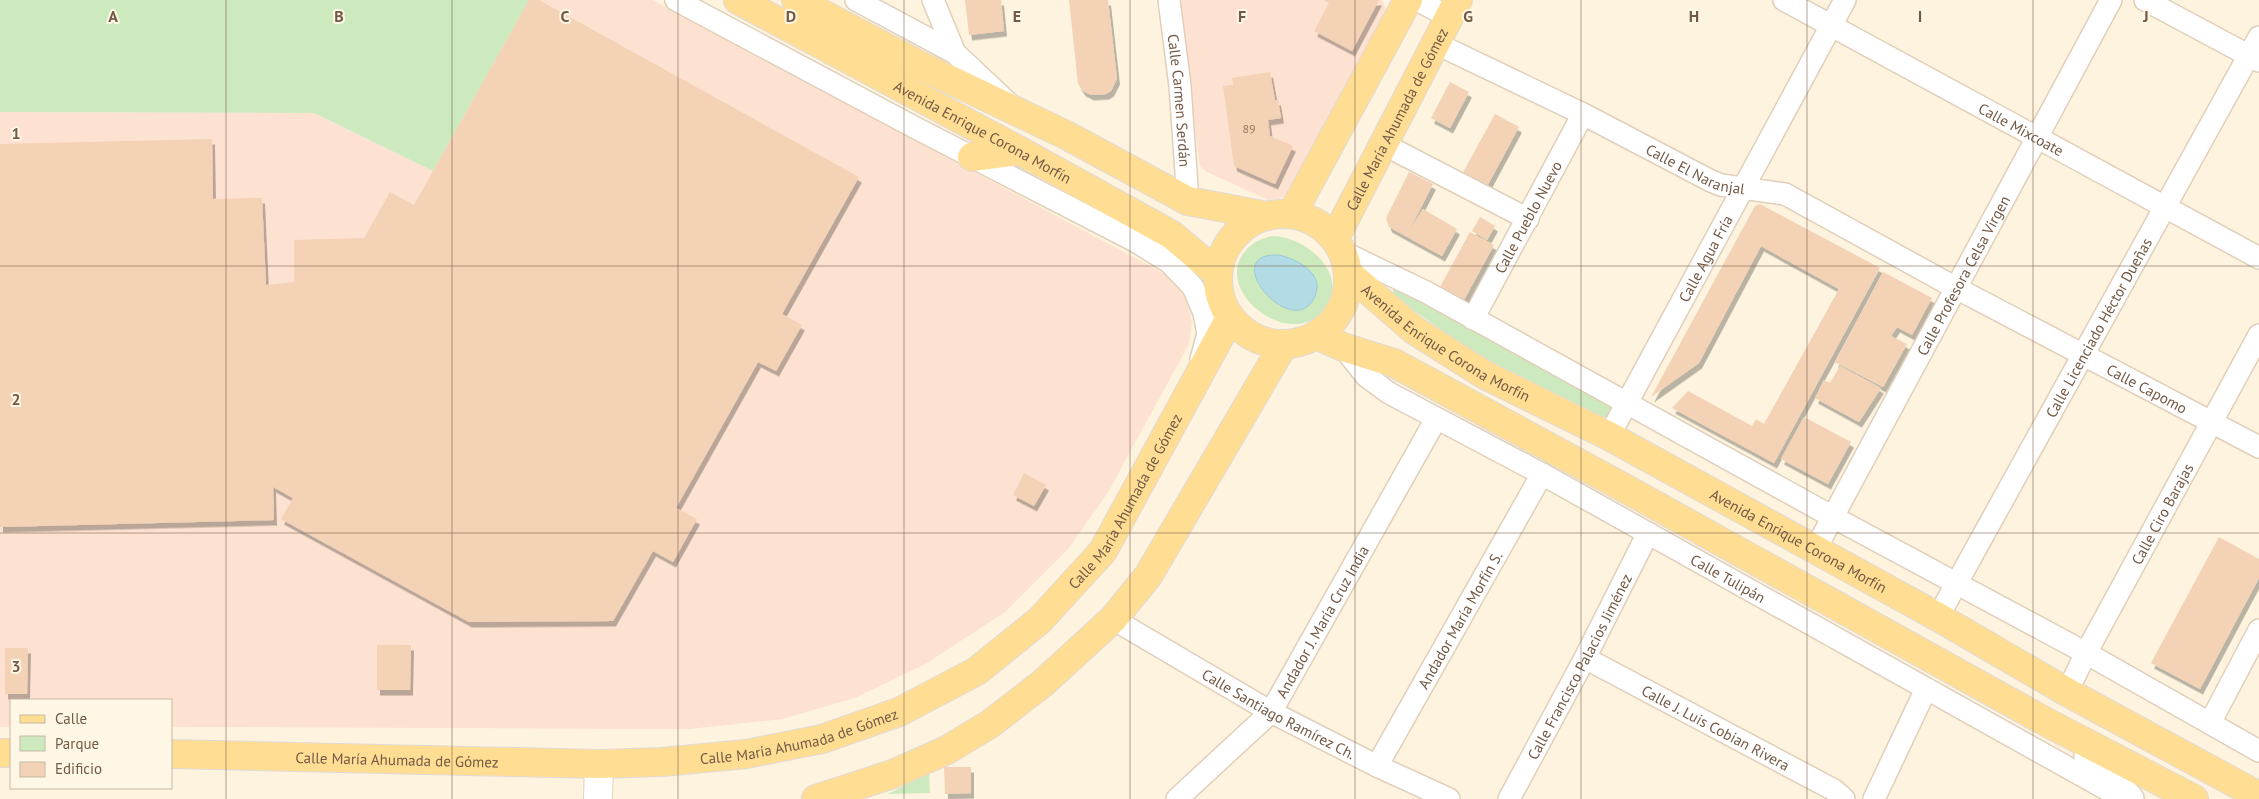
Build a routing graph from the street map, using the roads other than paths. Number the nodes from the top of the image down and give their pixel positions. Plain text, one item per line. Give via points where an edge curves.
1 (676, 0) edge
2 (738, 0) edge
3 (796, 0) edge
4 (856, 0) edge
5 (933, 0) edge
6 (1169, 0) edge
7 (1408, 0) edge
8 (1416, 0) edge
9 (1784, 0) edge
10 (1844, 0) edge
11 (2111, 0) edge
12 (2145, 0) edge
13 (1453, 8) edge
14 (1831, 26) junction
15 (2259, 37) edge
16 (1435, 43) junction
17 (955, 53) junction
18 (2254, 59) edge
19 (1017, 112) junction
20 (1583, 114) junction
21 (2037, 138) junction
22 (1383, 144) junction
23 (1020, 150) junction
24 (972, 157) junction
25 (1743, 188) junction
26 (1188, 201) junction
27 (2165, 207) junction
28 (1279, 215) junction
29 (1528, 220) junction
30 (1172, 234) junction
31 (1135, 242) junction
32 (1342, 254) junction
33 (2259, 258) edge
34 (1218, 274) junction
35 (1956, 288) junction
36 (1230, 318) junction
37 (1473, 319) junction
38 (1316, 335) junction
39 (2259, 335) edge
40 (1284, 344) junction
41 (1343, 347) junction
42 (2083, 355) junction
43 (1188, 396) junction
44 (1627, 403) junction
45 (1436, 419) junction
46 (2211, 422) junction
47 (1609, 436) junction
48 (2259, 447) edge
49 (1542, 474) junction
50 (1833, 517) junction
51 (1648, 533) junction
52 (1815, 550) junction
53 (1956, 584) junction
54 (1938, 618) junction
55 (1113, 619) junction
56 (2259, 630) edge
57 (2086, 653) junction
58 (1585, 658) junction
59 (1972, 680) junction
60 (1926, 689) junction
61 (2067, 692) junction
62 (1271, 712) junction
63 (2210, 723) junction
64 (2259, 751) edge
65 (172, 754) edge
66 (599, 764) junction
67 (1377, 766) junction
68 (2259, 796) edge
69 (598, 799) edge
70 (816, 799) edge
71 (1177, 799) edge
72 (1449, 799) edge
73 (1509, 799) edge
74 (1844, 799) edge
75 (1874, 799) edge
76 (2124, 799) edge
77 (2134, 799) edge
78 (2194, 799) edge

1 - 24 street
2 - 23 main road, Avenida Enrique Corona Morfín
3 - 19 main road, Avenida Enrique Corona Morfín
4 - 17 street
5 - 17 street
6 - 26 street, Calle Carmen Serdán via 1180,86
7 - 28 main road
8 - 13 street
9 - 14 street, Calle Mixcoate
10 - 14 street, Calle Agua Fría
11 - 21 street, Calle Profesora Celsa Virgen
12 - 18 street
13 - 16 main road, Calle María Ahumada de Gómez
14 - 21 street, Calle Mixcoate
14 - 25 street, Calle Agua Fría
15 - 18 street, Calle Licenciado Héctor Dueñas
16 - 20 street, Calle El Naranjal
16 - 22 main road, Calle María Ahumada de Gómez
17 - 19 street
18 - 27 street, Calle Licenciado Héctor Dueñas
19 - 26 main road, Avenida Enrique Corona Morfín
20 - 25 street, Calle El Naranjal via 1711,181
20 - 29 street, Calle Pueblo Nuevo
21 - 27 street, Calle Mixcoate
21 - 35 street, Calle Profesora Celsa Virgen
22 - 29 street
22 - 32 main road, Calle María Ahumada de Gómez
23 - 24 main road
23 - 30 main road, Avenida Enrique Corona Morfín
24 - 31 street
25 - 35 street, Calle El Naranjal via 1785,194
25 - 44 street, Calle Agua Fría
26 - 28 main road, Avenida Enrique Corona Morfín
27 - 33 street, Calle Mixcoate
27 - 42 street, Calle Licenciado Héctor Dueñas
28 - 32 main road, Avenida Enrique Corona Morfín via 1308,218 1322,227
28 - 34 main road, Avenida Enrique Corona Morfín via 1248,224 1233,238 1223,254
29 - 37 street, Calle Pueblo Nuevo
30 - 31 street
30 - 34 main road, Avenida Enrique Corona Morfín
31 - 43 street via 1169,262 1182,274 1193,287 1204,313 1208,334
32 - 37 street, Avenida Enrique Corona Morfín via 1426,292
32 - 38 main road, Avenida Enrique Corona Morfín via 1347,292 1341,309
32 - 47 main road, Avenida Enrique Corona Morfín via 1414,330 1485,374
34 - 36 main road, Avenida Enrique Corona Morfín via 1223,305
35 - 42 street, Calle Capomo
35 - 50 street, Calle Profesora Celsa Virgen
36 - 40 main road, Avenida Enrique Corona Morfín via 1245,332 1264,342
36 - 43 main road, Calle María Ahumada de Gómez
37 - 44 street, Avenida Enrique Corona Morfín
38 - 40 main road, Avenida Enrique Corona Morfín via 1301,342
38 - 41 main road
39 - 46 street, Calle Ciro Barajas
40 - 55 main road via 1148,576
41 - 45 street, Calle Tulipán via 1366,376
41 - 59 main road via 1394,363 1459,397
42 - 46 street, Calle Capomo
42 - 53 street, Calle Licenciado Héctor Dueñas
43 - 66 main road, Calle María Ahumada de Gómez via 1103,551 1040,620 977,671 899,712 822,740 746,754
44 - 47 street, Calle Agua Fría
44 - 50 street, Avenida Enrique Corona Morfín
45 - 49 street, Calle Tulipán
45 - 62 street, Andador J. María Cruz India
46 - 48 street, Calle Capomo
46 - 57 street, Calle Ciro Barajas
47 - 52 main road, Avenida Enrique Corona Morfín
49 - 51 street, Calle Tulipán
49 - 67 street, Andador María Morfín S.
50 - 52 street, Calle Profesora Celsa Virgen
50 - 53 street, Avenida Enrique Corona Morfín
51 - 58 street, Calle Francisco Palacios Jiménez
51 - 60 street, Calle Tulipán
52 - 54 main road, Avenida Enrique Corona Morfín
53 - 54 street, Calle Licenciado Héctor Dueñas
53 - 57 street, Avenida Enrique Corona Morfín
54 - 61 main road, Avenida Enrique Corona Morfín
55 - 62 street, Calle Santiago Ramírez Ch.
55 - 70 main road via 1043,683 990,724 953,746 893,774
56 - 63 street
57 - 61 street, Calle Ciro Barajas
57 - 63 street, Avenida Enrique Corona Morfín
58 - 73 street, Calle Francisco Palacios Jiménez
58 - 74 street, Calle J. Luis Cobian Rivera via 1834,790
59 - 77 street via 1994,707 2107,768
59 - 78 main road
60 - 75 street
60 - 76 street, Calle Tulipán
61 - 68 main road, Avenida Enrique Corona Morfín
62 - 67 street, Calle Santiago Ramírez Ch.
62 - 71 street, Andador J. María Cruz India
63 - 64 street, Avenida Enrique Corona Morfín
65 - 66 main road, Calle María Ahumada de Gómez
66 - 69 street
67 - 72 street, Calle Santiago Ramírez Ch.

